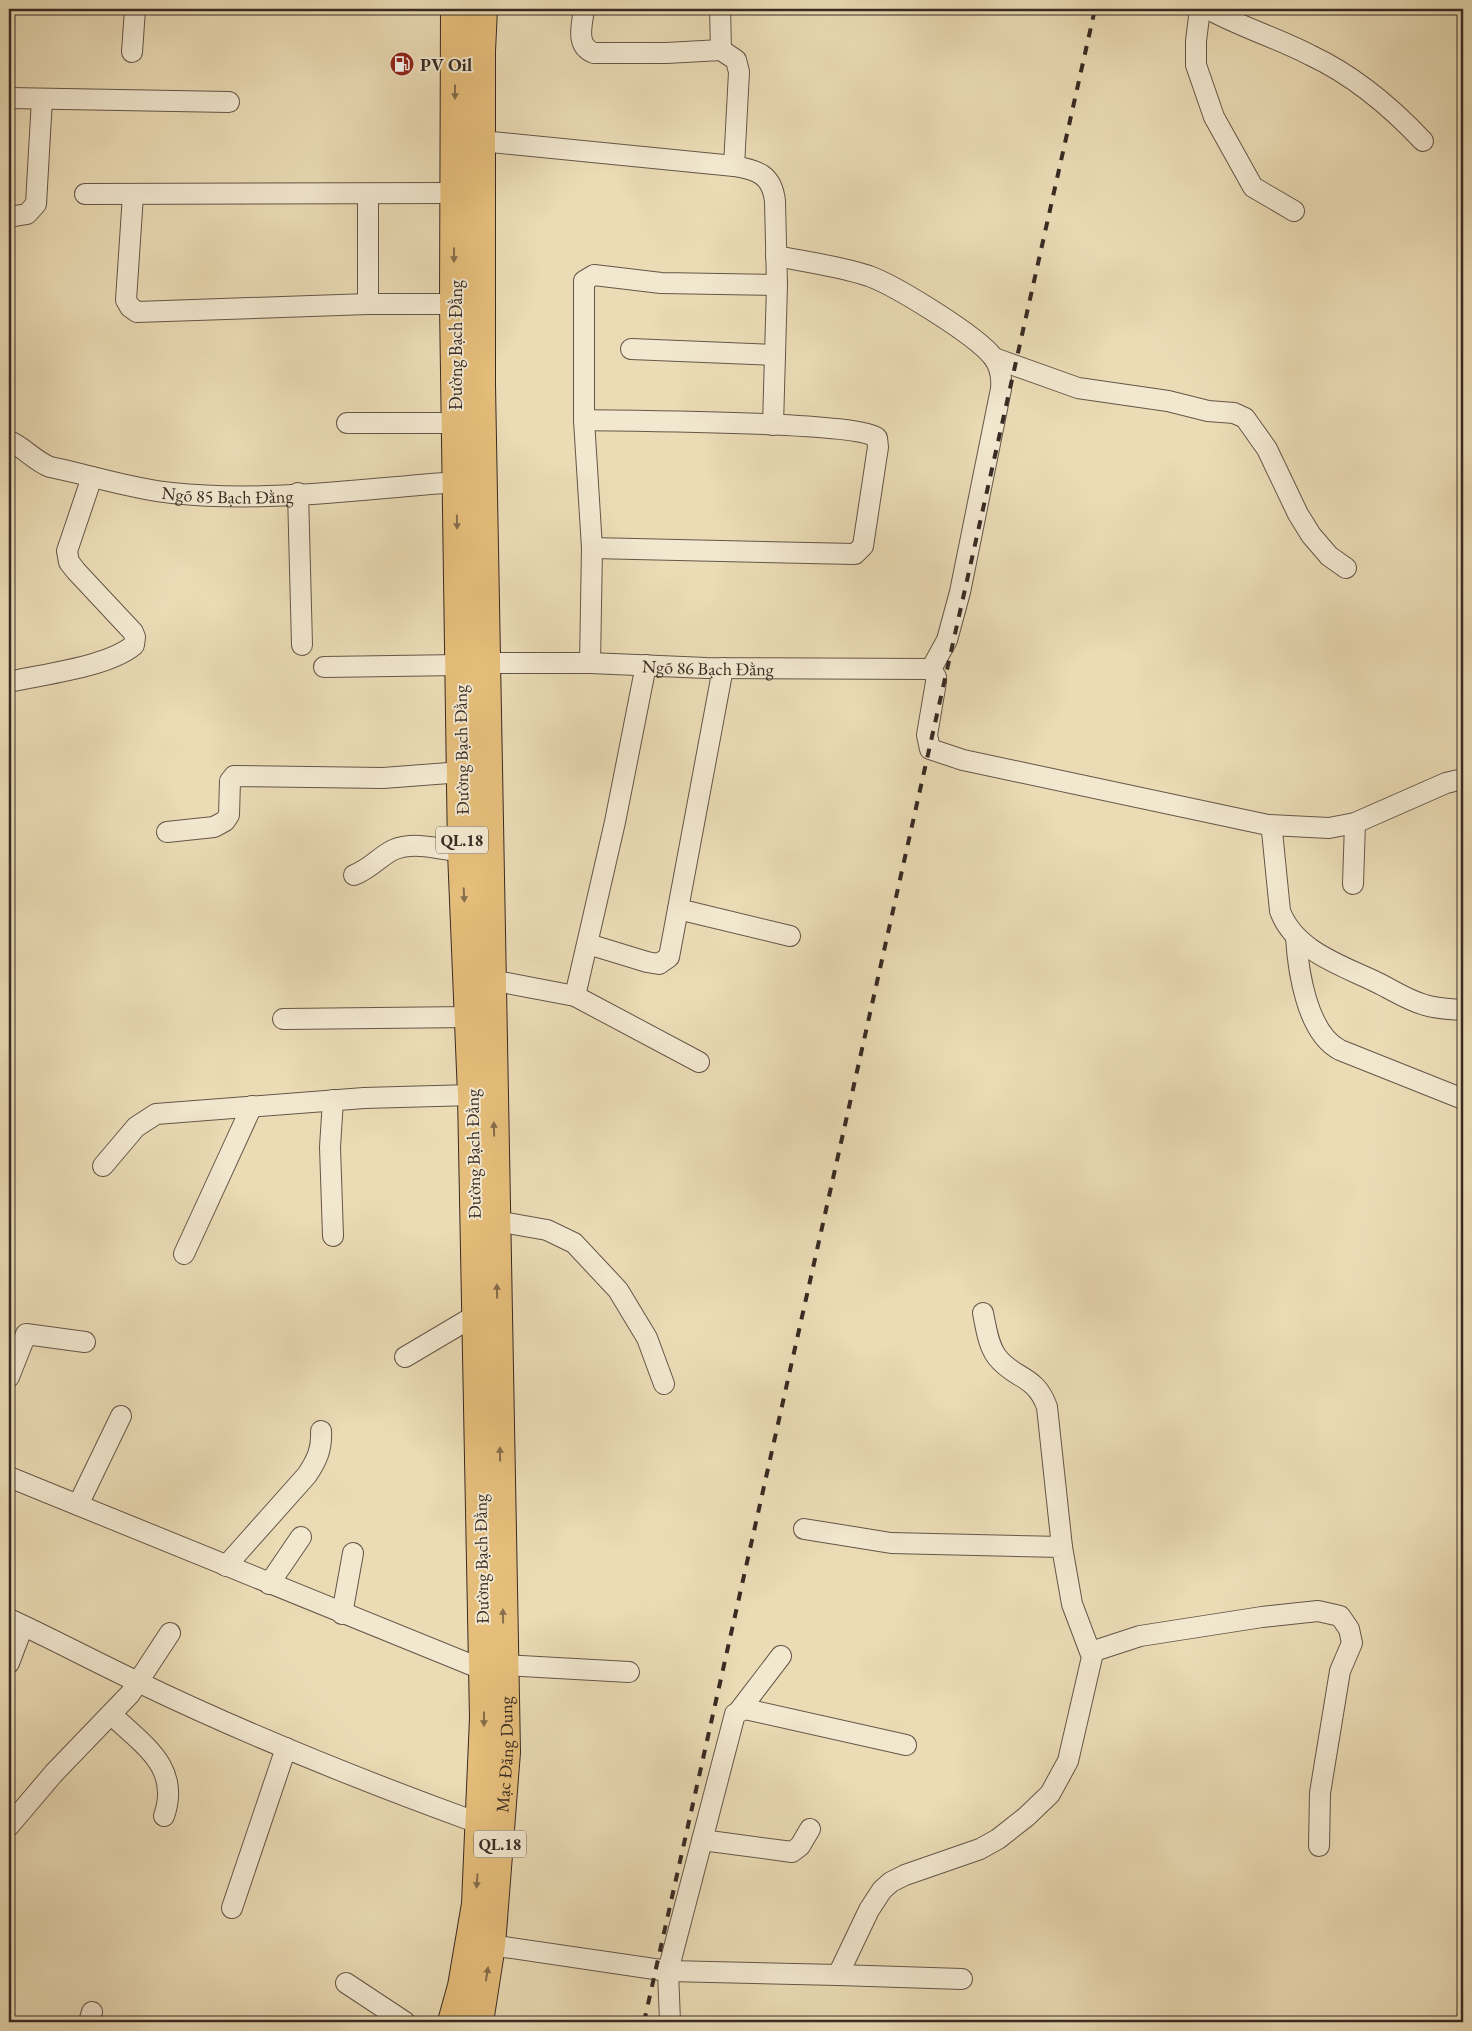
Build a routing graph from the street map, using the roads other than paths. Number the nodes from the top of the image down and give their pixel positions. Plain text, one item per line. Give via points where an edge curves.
1 (135, 9) edge
2 (455, 9) edge
3 (483, 9) edge
4 (584, 9) edge
5 (720, 9) edge
6 (1200, 9) edge
7 (1208, 9) edge
8 (721, 50) junction
9 (132, 52) dead end
10 (9, 98) edge
11 (42, 99) junction
12 (229, 102) dead end
13 (481, 141) junction
14 (1423, 141) dead end
15 (734, 166) junction
16 (454, 193) junction
17 (85, 194) dead end
18 (368, 194) junction
19 (133, 195) junction
20 (1294, 211) dead end
21 (9, 217) edge
22 (776, 256) junction
23 (777, 285) junction
24 (368, 304) junction
25 (454, 304) junction
26 (631, 349) dead end
27 (774, 355) junction
28 (994, 358) junction
29 (584, 420) junction
30 (347, 423) dead end
31 (773, 425) junction
32 (464, 428) junction
33 (9, 441) edge
34 (92, 477) junction
35 (456, 482) junction
36 (298, 493) junction
37 (592, 548) junction
38 (1346, 568) dead end
39 (302, 646) dead end
40 (590, 663) junction
41 (473, 664) junction
42 (646, 665) junction
43 (324, 667) dead end
44 (723, 668) junction
45 (931, 669) junction
46 (9, 682) edge
47 (462, 772) junction
48 (1463, 779) edge
49 (1355, 823) junction
50 (1268, 825) junction
51 (167, 832) dead end
52 (462, 852) junction
53 (354, 875) dead end
54 (1353, 884) dead end
55 (678, 909) junction
56 (790, 936) dead end
57 (1296, 937) junction
58 (588, 944) junction
59 (492, 980) junction
60 (575, 996) junction
61 (1463, 1010) edge
62 (470, 1017) junction
63 (283, 1019) dead end
64 (698, 1062) dead end
65 (472, 1096) junction
66 (1463, 1099) edge
67 (332, 1100) junction
68 (252, 1106) junction
69 (103, 1166) dead end
70 (496, 1221) junction
71 (333, 1236) dead end
72 (184, 1254) dead end
73 (983, 1313) dead end
74 (476, 1316) junction
75 (86, 1342) dead end
76 (405, 1357) dead end
77 (9, 1377) edge
78 (664, 1384) dead end
79 (122, 1416) dead end
80 (321, 1431) dead end
81 (9, 1477) edge
82 (78, 1505) junction
83 (804, 1530) dead end
84 (301, 1537) dead end
85 (1062, 1547) junction
86 (353, 1553) dead end
87 (226, 1566) junction
88 (269, 1584) junction
89 (342, 1614) junction
90 (16, 1622) edge
91 (170, 1633) dead end
92 (1091, 1652) junction
93 (781, 1656) dead end
94 (9, 1663) edge
95 (494, 1668) junction
96 (629, 1672) dead end
97 (139, 1683) junction
98 (739, 1711) junction
99 (112, 1715) junction
100 (906, 1745) dead end
101 (286, 1748) junction
102 (164, 1816) dead end
103 (481, 1824) junction
104 (9, 1826) edge
105 (810, 1829) dead end
106 (702, 1840) junction
107 (1319, 1846) dead end
108 (232, 1908) dead end
109 (492, 1945) junction
110 (668, 1971) junction
111 (838, 1975) junction
112 (962, 1979) dead end
113 (346, 1983) dead end
114 (405, 2022) edge
115 (452, 2022) edge
116 (479, 2022) edge
117 (670, 2022) edge

1 - 9 street
2 -> 16 highway, Đường Bạch Đằng / QL.18
3 - 13 highway, Đường Bạch Đằng / QL.18
4 - 8 street via 581,42 594,53
5 - 8 street
6 - 20 street via 1196,65 1214,117 1253,187
7 - 14 street via 1328,64 1391,109
8 - 15 street via 738,65
10 - 11 street
11 - 12 street
11 - 21 street via 36,204 27,214
13 - 15 street
13 - 32 highway, Đường Bạch Đằng / QL.18
15 - 22 street via 754,170 774,188
16 - 18 street
16 -> 25 highway, Đường Bạch Đằng / QL.18
17 - 19 street
18 - 19 street
18 - 24 street
19 - 24 street via 126,300 138,312
22 - 23 street
22 - 28 street via 850,271 884,282 930,310
23 - 27 street
23 - 29 street via 661,283 594,275 586,278
24 - 25 street
25 - 32 highway, Đường Bạch Đằng / QL.18
26 - 27 street
27 - 31 street
28 - 38 street via 1078,388 1234,413 1245,418 1267,449 1311,535 1329,556
28 - 45 street via 1001,374 1001,389 979,504 947,640
29 - 31 street
29 - 37 street
30 - 32 street
31 - 37 street via 864,432 877,438 863,546 855,554
32 - 35 highway, Đường Bạch Đằng / QL.18
32 - 41 highway, Đường Bạch Đằng / QL.18
33 - 34 street, Ngõ 85 Bạch Đằng via 39,463
34 - 36 street, Ngõ 85 Bạch Đằng via 170,493 217,496
34 - 46 street via 67,556 76,571 133,632 134,645 85,666
35 - 36 street, Ngõ 85 Bạch Đằng
35 -> 41 highway, Đường Bạch Đằng / QL.18
36 - 39 street
37 - 40 street
40 - 41 street, Ngõ 86 Bạch Đằng
40 - 42 street, Ngõ 86 Bạch Đằng
41 - 43 street, Ngõ 86 Bạch Đằng
41 - 47 highway, Đường Bạch Đằng / QL.18
41 - 59 highway, Đường Bạch Đằng / QL.18
42 - 44 street, Ngõ 86 Bạch Đằng
42 - 58 street
44 - 45 street, Ngõ 86 Bạch Đằng
44 - 55 street
45 - 50 street via 936,682 928,735 930,749 963,760
47 - 51 street via 384,778 234,776 230,781 226,821 214,828
47 - 52 highway, Đường Bạch Đằng / QL.18
48 - 49 street
49 - 50 street via 1329,828
49 - 54 street
50 - 57 street via 1272,832 1280,911
52 - 53 street via 405,847 392,851
52 -> 62 highway, Đường Bạch Đằng / QL.18
55 - 56 street
55 - 58 street via 669,958 665,962 647,962
57 - 61 street via 1326,958 1413,1002
57 - 66 street via 1298,963 1307,998 1315,1024 1324,1039 1340,1050
58 - 60 street
59 - 60 street
70 -> 59 highway, Đường Bạch Đằng / QL.18
60 - 64 street
62 - 63 street
62 - 65 highway, Đường Bạch Đằng / QL.18
65 - 67 street
65 - 74 highway, Đường Bạch Đằng / QL.18
67 - 68 street
67 - 71 street
68 - 69 street via 156,1114 136,1127
68 - 72 street
70 - 78 street via 546,1230 574,1243 610,1279 638,1321
95 -> 70 highway, Đường Bạch Đằng / QL.18
73 - 85 street via 995,1355 1035,1384 1047,1407
74 - 76 street
74 - 95 highway, Đường Bạch Đằng / QL.18
75 - 77 street via 26,1334
79 - 82 street
80 - 87 street via 320,1452 308,1475
81 - 82 street
82 - 87 street
83 - 85 street via 891,1543
84 - 88 street
85 - 92 street via 1072,1604
86 - 89 street
87 - 88 street
88 - 89 street
89 - 95 street
90 - 94 street
90 - 97 street
91 - 97 street
92 - 107 street via 1140,1636 1262,1617 1318,1611 1340,1616 1349,1629 1352,1643 1340,1671 1320,1793
92 - 111 street via 1091,1668 1074,1742 1068,1761 1050,1794 1026,1817 980,1849 891,1882 875,1898
93 - 98 street
95 - 96 street
95 -> 103 highway, Mạc Đăng Dung / QL.18
95 - 109 highway, Mạc Đăng Dung / QL.18 via 506,1752
97 - 99 street
97 - 101 street
98 - 100 street via 745,1709
98 - 106 street via 733,1719
99 - 102 street via 158,1759 167,1776 169,1800
99 - 104 street
101 - 103 street via 380,1788
101 - 108 street
103 -> 115 highway, Mạc Đăng Dung / QL.18 via 476,1904 462,1986
105 - 106 street via 800,1846 792,1852
106 - 110 street
109 - 110 street
116 -> 109 highway, Mạc Đăng Dung / QL.18
110 - 111 street
110 - 117 street
111 - 112 street
113 - 114 street

